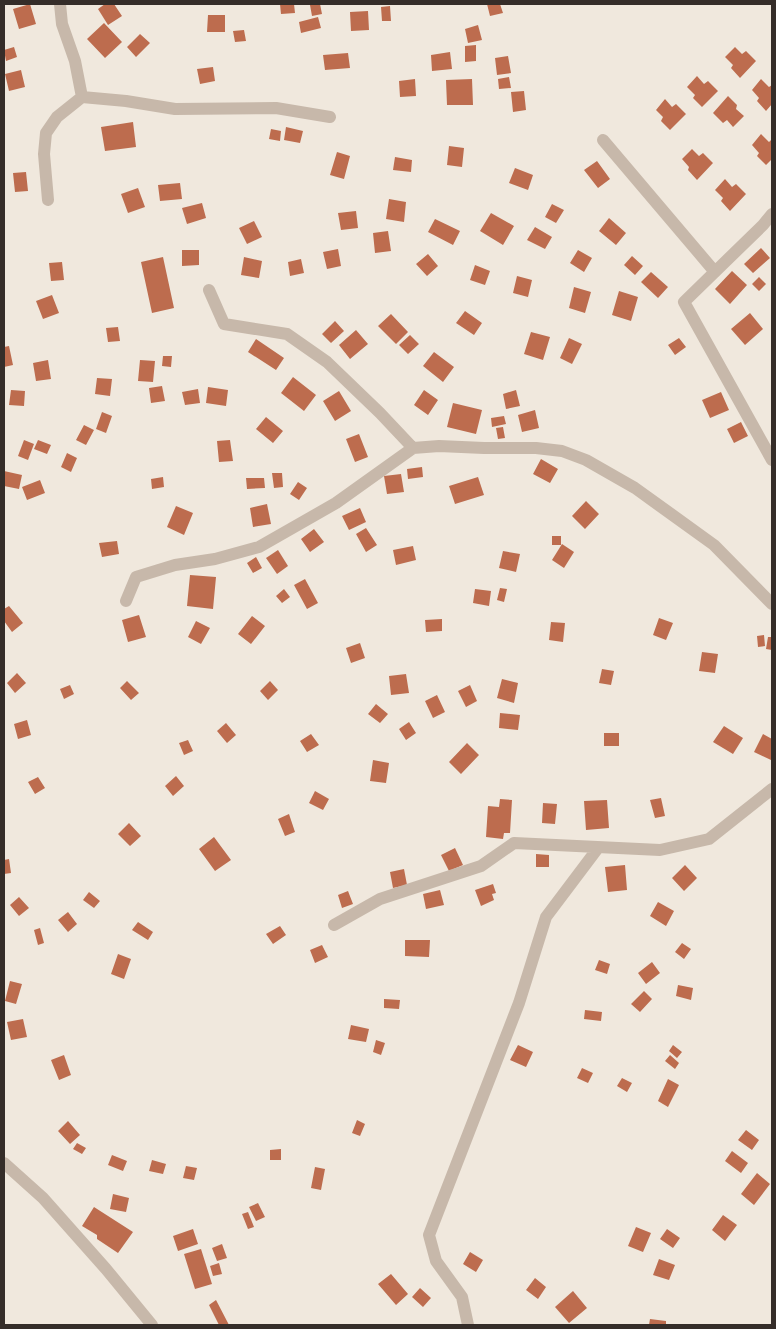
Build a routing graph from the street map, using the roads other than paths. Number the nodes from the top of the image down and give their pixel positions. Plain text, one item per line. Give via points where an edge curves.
1 (60, 4) edge
2 (82, 97) junction
3 (330, 117) dead end
4 (603, 140) dead end
5 (48, 200) dead end
6 (772, 214) edge
7 (715, 272) junction
8 (209, 290) dead end
9 (413, 448) junction
10 (772, 460) edge
11 (126, 600) dead end
12 (772, 604) edge
13 (772, 789) edge
14 (598, 848) junction
15 (334, 924) dead end
16 (4, 1163) edge
17 (152, 1325) edge
18 (468, 1325) edge

1 - 2 street via 62,24
2 - 3 street via 126,100 175,109 276,108
2 - 5 street via 57,117 46,133 44,154
4 - 7 street
6 - 7 street
7 - 10 street via 684,302
8 - 9 street via 224,324 287,334 327,362
9 - 11 street via 336,503 259,547 136,576
9 - 12 street via 536,448 562,451 586,460 635,488 714,545
13 - 14 street via 709,839 660,850
14 - 15 street via 514,843 481,866 380,899
14 - 18 street via 546,916 519,1003 429,1235 436,1261 462,1297
16 - 17 street via 44,1198

